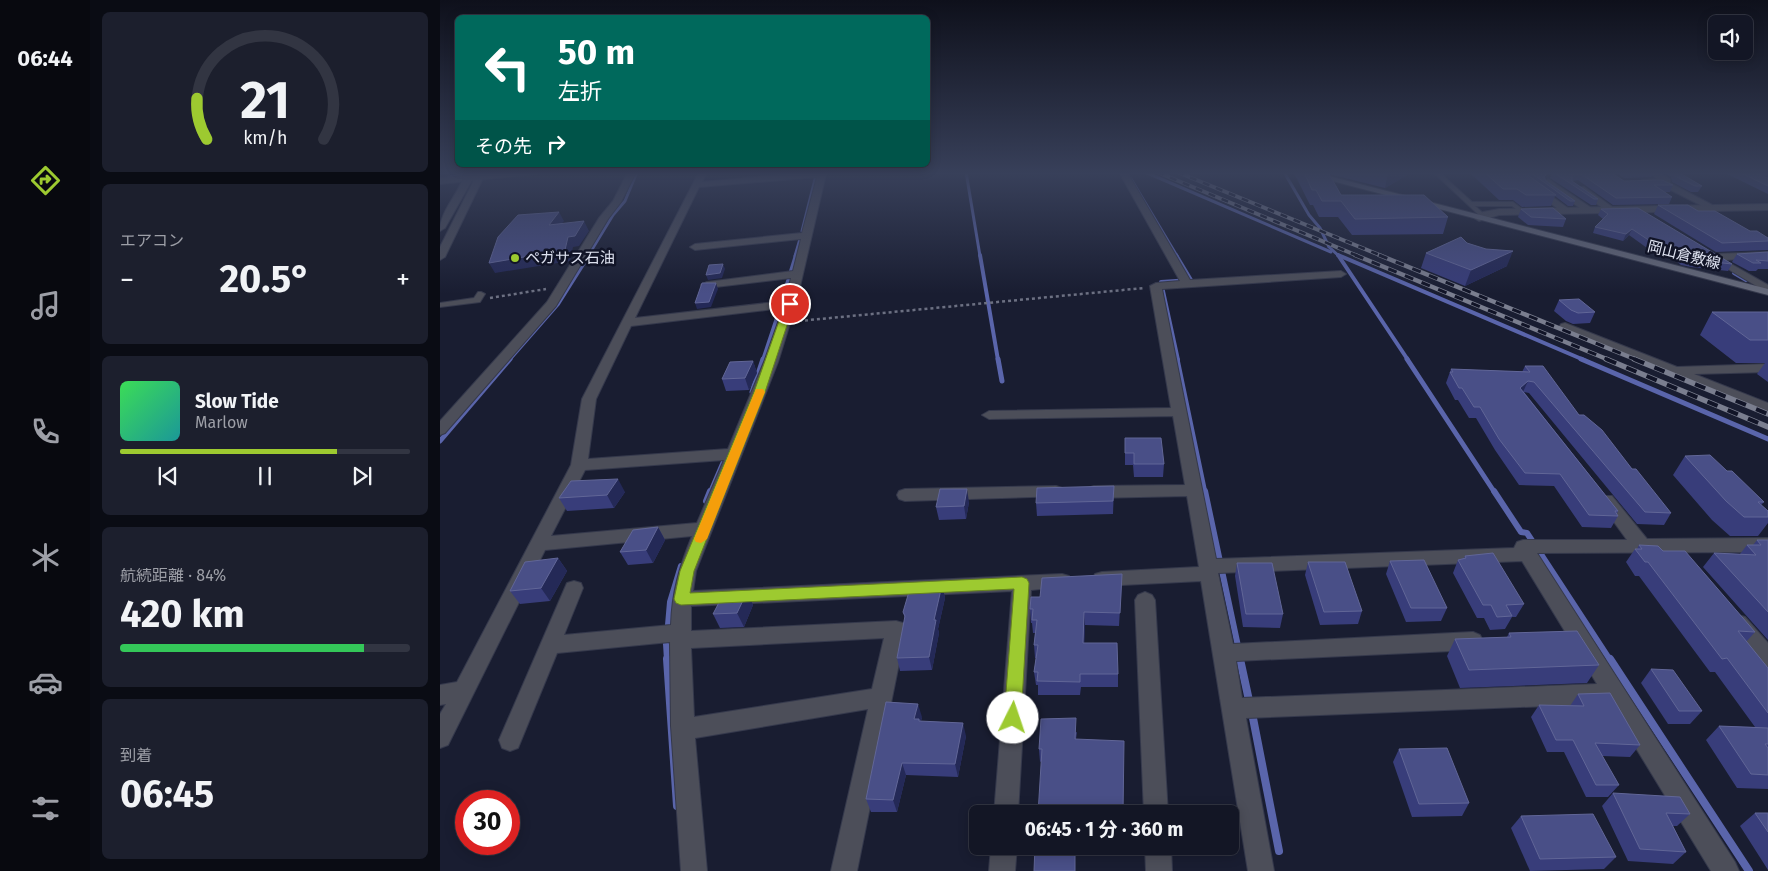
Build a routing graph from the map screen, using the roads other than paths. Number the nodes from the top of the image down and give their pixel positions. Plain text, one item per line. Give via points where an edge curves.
1 (448, 213) edge
2 (462, 213) edge
3 (608, 213) edge
4 (683, 213) edge
5 (812, 213) edge
6 (1146, 213) edge
7 (1466, 213) edge
8 (1477, 213) edge
9 (1516, 213) edge
10 (1642, 213) edge
11 (1480, 216) junction
12 (1655, 221) edge
13 (440, 228) edge
14 (807, 235) junction
15 (695, 247) dead end
16 (1768, 255) edge
17 (440, 257) edge
18 (797, 274) junction
19 (1341, 274) dead end
20 (1186, 282) junction
21 (707, 285) edge
22 (1767, 292) edge
23 (479, 297) road end
24 (790, 304) junction
25 (440, 305) edge
26 (626, 323) junction
27 (1565, 326) dead end
28 (1768, 368) edge
29 (1673, 370) junction
30 (1768, 408) edge
31 (1179, 412) junction
32 (989, 415) dead end
33 (440, 430) edge
34 (734, 454) junction
35 (579, 466) junction
36 (1194, 490) junction
37 (1599, 492) edge
38 (905, 495) dead end
39 (705, 529) junction
40 (538, 544) junction
41 (1768, 545) edge
42 (1642, 546) junction
43 (1672, 546) junction
44 (1531, 549) junction
45 (1685, 561) edge
46 (1215, 568) junction
47 (1022, 583) junction
48 (574, 588) dead end
49 (681, 599) junction
50 (1145, 600) dead end
51 (1723, 605) edge
52 (679, 636) junction
53 (1490, 640) edge
54 (551, 645) junction
55 (1234, 652) junction
56 (1768, 658) edge
57 (464, 690) junction
58 (1615, 693) junction
59 (440, 695) edge
60 (881, 698) junction
61 (1244, 707) junction
62 (683, 729) junction
63 (440, 737) edge
64 (510, 740) dead end
65 (1007, 805) edge
66 (1156, 805) edge
67 (1003, 855) edge
68 (1158, 855) edge
69 (694, 871) edge
70 (844, 871) edge
71 (1002, 871) edge
72 (1159, 871) edge
73 (1261, 871) edge
74 (1726, 871) edge

1 - 13 street
2 - 17 street
3 - 33 street via 552,304
4 - 26 street
5 - 14 street
6 - 20 street
7 - 11 main road, 岡山倉敷線
8 - 11 lane
9 - 11 street
10 - 12 street
11 - 22 main road, 岡山倉敷線
14 - 15 street
14 - 18 street
16 - 22 street via 1709,255
18 - 21 street
18 - 24 street
19 - 20 street
20 - 31 street via 1160,286
23 - 25 lane
24 - 26 street
24 - 34 street
26 - 35 street via 589,399
27 - 29 street
28 - 29 street
29 - 30 street
31 - 32 street
31 - 36 street
34 - 35 street
34 - 39 street
35 - 40 street
36 - 38 street
36 - 46 street
37 - 42 street
39 - 40 street
39 - 49 street via 687,571
40 - 57 street
41 - 43 street
42 - 43 street
42 - 44 street
43 - 45 street
44 - 46 street
44 - 58 street via 1569,637
46 - 47 street
46 - 55 street
47 - 49 street
47 - 65 street
48 - 54 street
49 - 52 street
50 - 66 street
51 - 56 street
52 - 54 street
52 - 60 street via 896,629
52 - 62 street
53 - 55 street
54 - 64 street
55 - 61 street
57 - 59 street
57 - 63 street
58 - 61 street
58 - 74 street
60 - 62 street
60 - 70 street
61 - 73 street
62 - 69 street
67 - 71 street
68 - 72 street

